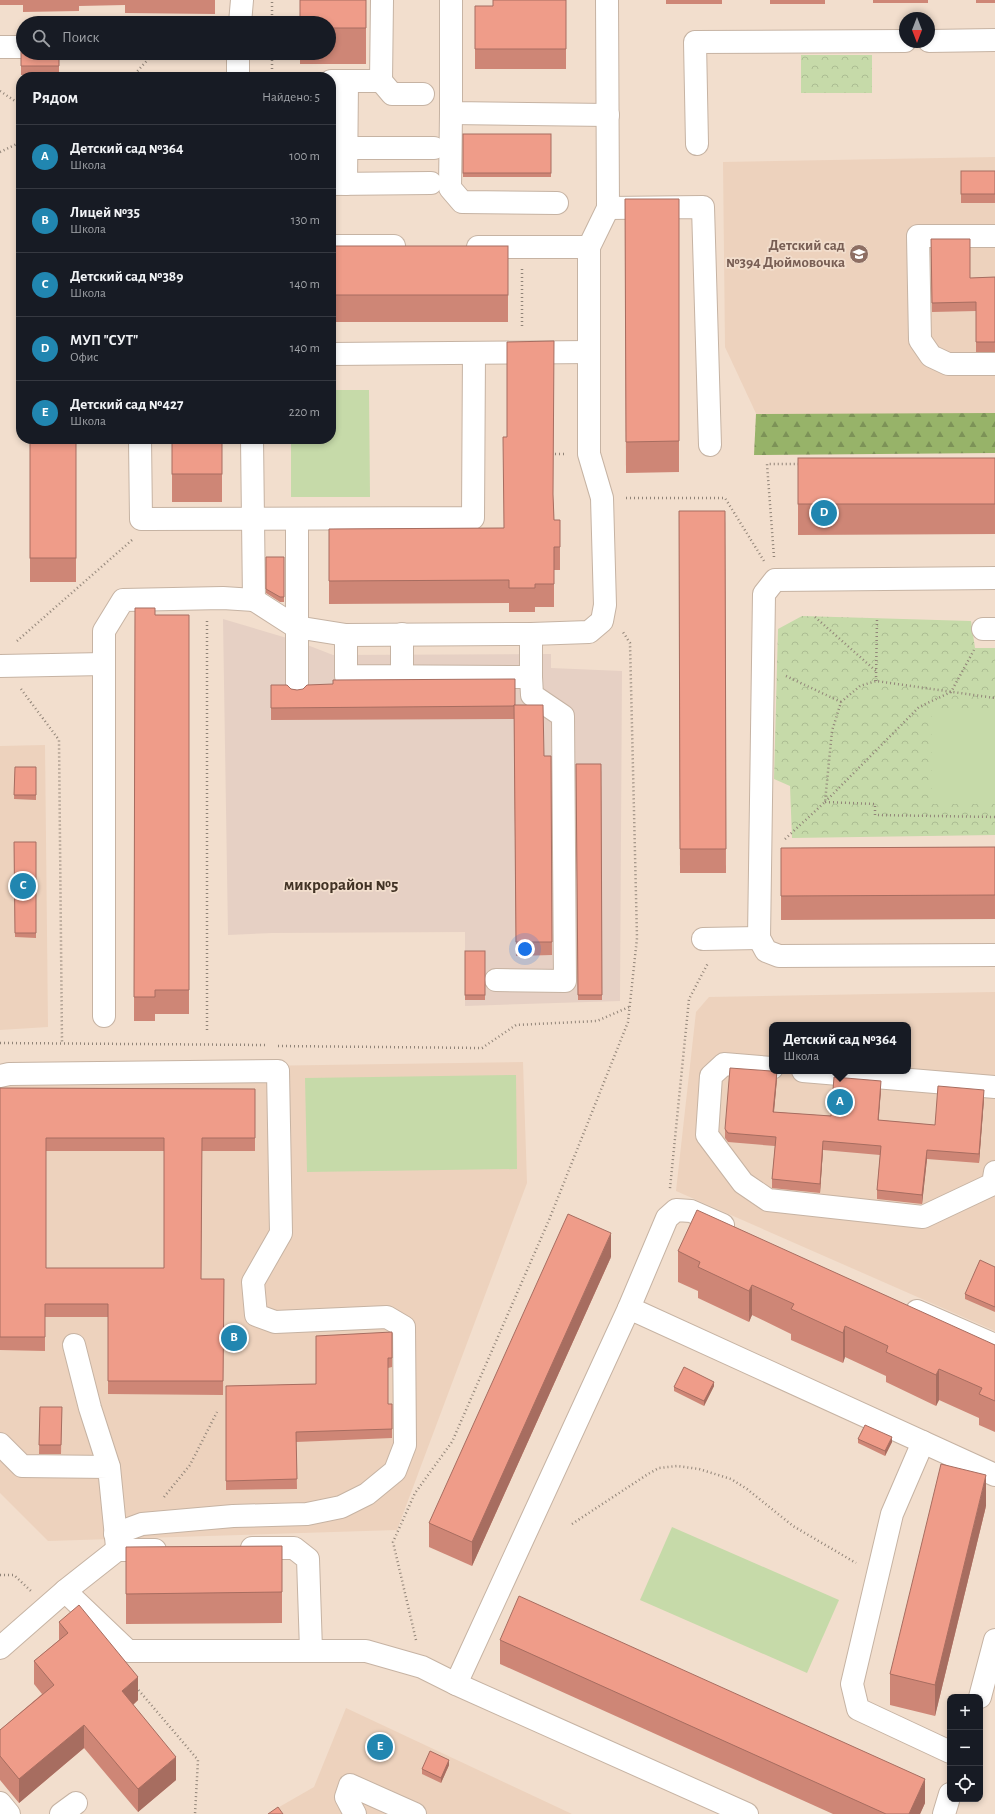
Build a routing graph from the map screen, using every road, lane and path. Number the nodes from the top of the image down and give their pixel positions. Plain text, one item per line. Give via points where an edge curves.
1 (242, 0) edge
2 (272, 0) edge
3 (382, 0) edge
4 (451, 0) edge
5 (607, 0) edge
6 (241, 16) edge
7 (272, 16) edge
8 (995, 40) edge
9 (899, 41) edge
10 (935, 41) edge
11 (0, 47) edge
12 (16, 47) edge
13 (148, 60) edge
14 (238, 60) edge
15 (272, 60) edge
16 (137, 72) edge
17 (238, 72) edge
18 (272, 72) edge
19 (339, 81) edge
20 (381, 81) junction
21 (0, 91) edge
22 (423, 94) dead end
23 (16, 102) edge
24 (450, 113) junction
25 (608, 115) junction
26 (341, 137) edge
27 (16, 144) edge
28 (697, 144) dead end
29 (434, 148) dead end
30 (0, 152) edge
31 (431, 183) dead end
32 (339, 184) edge
33 (557, 204) dead end
34 (608, 208) junction
35 (995, 236) edge
36 (336, 246) edge
37 (410, 246) edge
38 (458, 247) edge
39 (522, 247) junction
40 (589, 247) junction
41 (589, 352) junction
42 (474, 353) junction
43 (522, 353) junction
44 (336, 354) edge
45 (995, 364) edge
46 (140, 444) edge
47 (252, 444) edge
48 (710, 445) dead end
49 (543, 454) edge
50 (589, 454) junction
51 (806, 464) edge
52 (602, 498) junction
53 (141, 519) junction
54 (297, 519) junction
55 (253, 520) junction
56 (995, 578) edge
57 (776, 580) junction
58 (207, 598) junction
59 (254, 600) junction
60 (605, 605) junction
61 (815, 617) dead end
62 (877, 618) dead end
63 (296, 627) junction
64 (402, 634) junction
65 (530, 634) junction
66 (346, 635) junction
67 (984, 636) edge
68 (12, 645) dead end
69 (104, 664) junction
70 (764, 665) junction
71 (2, 666) edge
72 (876, 671) junction
73 (402, 677) junction
74 (531, 677) junction
75 (876, 681) junction
76 (297, 690) edge
77 (950, 692) junction
78 (995, 698) edge
79 (841, 702) junction
80 (824, 802) junction
81 (995, 817) edge
82 (761, 850) junction
83 (759, 938) junction
84 (712, 939) joint
85 (995, 955) edge
86 (496, 980) dead end
87 (629, 1007) junction
88 (104, 1016) dead end
89 (207, 1032) dead end
90 (0, 1043) edge
91 (62, 1044) junction
92 (268, 1046) dead end
93 (276, 1046) dead end
94 (769, 1068) edge
95 (840, 1074) edge
96 (0, 1076) edge
97 (995, 1087) edge
98 (995, 1172) edge
99 (676, 1210) junction
100 (742, 1233) edge
101 (901, 1303) edge
102 (629, 1308) junction
103 (74, 1345) dead end
104 (995, 1345) edge
105 (217, 1412) dead end
106 (923, 1442) junction
107 (0, 1444) edge
108 (109, 1467) junction
109 (995, 1475) edge
110 (142, 1524) junction
111 (572, 1524) dead end
112 (116, 1542) junction
113 (178, 1549) edge
114 (232, 1549) edge
115 (0, 1575) edge
116 (877, 1575) junction
117 (65, 1591) junction
118 (48, 1606) junction
119 (995, 1640) edge
120 (0, 1648) edge
121 (311, 1650) junction
122 (422, 1666) junction
123 (131, 1682) edge
124 (456, 1684) junction
125 (981, 1694) edge
126 (947, 1751) edge
127 (948, 1802) edge
128 (0, 1803) edge
129 (9, 1814) edge
130 (195, 1814) edge
131 (356, 1814) edge
132 (415, 1814) edge
133 (747, 1814) edge
134 (944, 1814) edge

1 - 6 lane
2 - 7 path
3 - 20 lane
4 - 24 lane
5 - 25 lane
8 - 10 lane
9 - 28 lane via 695,42
11 - 12 lane
13 - 16 path
14 - 17 lane
15 - 18 path
19 - 20 lane
19 - 26 lane
20 - 22 lane via 392,94
21 - 23 path
24 - 25 lane
24 - 33 lane via 450,188 462,202
25 - 34 lane
26 - 29 lane
26 - 32 lane
27 - 30 path
31 - 32 lane
34 - 40 lane
34 - 48 lane via 702,207
35 - 45 lane via 918,236 920,340 931,356 948,364
36 - 37 lane
38 - 39 lane
39 - 40 lane
39 - 43 path
40 - 41 lane
41 - 43 lane
41 - 50 lane
42 - 43 lane
42 - 44 lane
42 - 54 lane via 473,518
46 - 53 lane
47 - 55 lane
49 - 50 path
50 - 52 lane
51 - 57 path via 767,464
52 - 57 path via 725,498
52 - 60 lane
53 - 55 lane
53 - 68 path via 131,541
54 - 55 lane
54 - 63 lane
55 - 59 lane
56 - 57 lane
57 - 70 lane via 764,594
58 - 59 lane
58 - 69 lane via 123,600 104,631
58 - 89 path
59 - 63 lane
60 - 65 lane via 602,621 589,632
60 - 87 path via 630,643 637,938
61 - 72 path
62 - 72 path
63 - 66 lane
63 - 76 lane
64 - 65 lane
64 - 66 lane
64 - 73 lane
65 - 74 lane
66 - 73 lane via 346,676
67 - 77 path
69 - 71 lane
69 - 88 lane
70 - 79 path
70 - 82 lane
71 - 91 path via 59,740
72 - 75 path
73 - 74 lane
74 - 86 lane via 532,695 563,716 565,981
75 - 77 path
75 - 79 path via 860,686
77 - 78 path
77 - 80 path via 919,707
79 - 80 path via 832,730
80 - 81 path via 875,804 875,815
80 - 82 path via 782,842
82 - 83 lane
83 - 84 lane
83 - 85 lane via 766,951 779,956
84 - 99 path via 689,999 670,1189
87 - 93 path via 597,1021 516,1025 482,1048
87 - 122 path via 628,1022 552,1212 452,1442 415,1493 393,1542
90 - 91 path
91 - 92 path
94 - 98 lane via 724,1064 711,1076 707,1135 743,1183 768,1200 923,1217 994,1184
95 - 97 lane
96 - 110 lane via 278,1071 281,1233 253,1282 256,1315 275,1322 387,1317 404,1327 405,1445 395,1471 367,1494 340,1507 307,1514 233,1516
99 - 100 lane via 691,1211
99 - 102 lane via 667,1218
101 - 104 lane
102 - 106 lane
102 - 124 lane
103 - 108 lane
105 - 110 path via 190,1465
106 - 109 lane
106 - 116 lane via 892,1514
107 - 108 lane via 22,1466
108 - 112 lane
110 - 112 lane
111 - 116 path via 659,1468 677,1466 699,1469 731,1479 793,1526
112 - 113 lane
112 - 117 lane
114 - 121 lane via 294,1548 308,1559
115 - 118 path via 14,1575
116 - 126 lane via 852,1684 858,1709
117 - 118 lane
117 - 121 lane via 128,1651
118 - 120 lane
119 - 125 lane
121 - 122 lane via 366,1651
122 - 124 lane
123 - 130 path via 198,1760
124 - 133 lane
127 - 134 lane
128 - 129 lane
131 - 132 lane via 346,1796 350,1785

